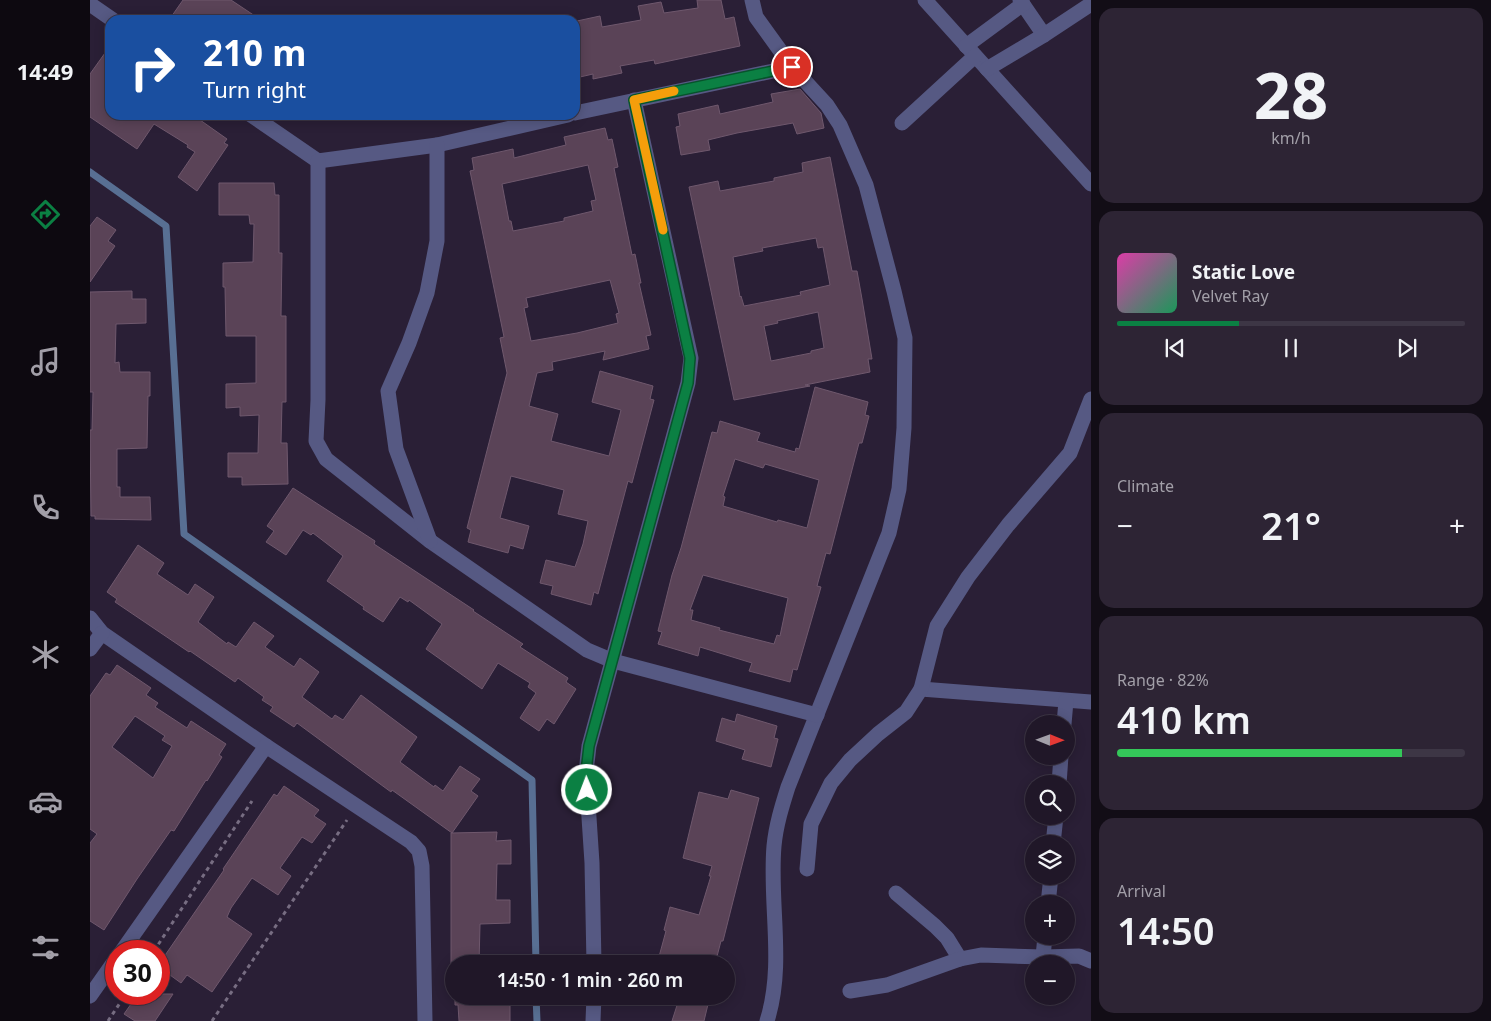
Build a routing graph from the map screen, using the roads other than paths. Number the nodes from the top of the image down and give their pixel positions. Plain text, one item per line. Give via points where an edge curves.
1 (752, 0) edge
2 (925, 0) edge
3 (1021, 2) edge
4 (90, 4) edge
5 (1091, 4) edge
6 (106, 15) edge
7 (1044, 35) junction
8 (971, 51) junction
9 (792, 67) junction
10 (987, 70) junction
11 (634, 100) junction
12 (580, 112) edge
13 (258, 120) edge
14 (546, 120) edge
15 (902, 123) dead end
16 (437, 145) junction
17 (318, 161) junction
18 (1091, 184) edge
19 (1091, 400) edge
20 (430, 541) junction
21 (90, 618) edge
22 (102, 633) junction
23 (90, 649) edge
24 (613, 661) junction
25 (921, 689) junction
26 (1066, 701) junction
27 (1091, 702) edge
28 (817, 715) junction
29 (1065, 715) edge
30 (266, 746) junction
31 (807, 869) dead end
32 (896, 893) dead end
33 (130, 940) edge
34 (594, 955) edge
35 (1025, 956) edge
36 (1075, 956) edge
37 (960, 959) junction
38 (1091, 961) edge
39 (105, 975) edge
40 (850, 991) dead end
41 (90, 996) edge
42 (594, 1005) edge
43 (425, 1021) edge
44 (593, 1021) edge
45 (767, 1021) edge

1 - 9 street via 756,17
2 - 8 street
3 - 7 street
3 - 8 street
4 - 6 street
5 - 7 street
7 - 10 street
8 - 10 street
8 - 15 street
9 - 11 street
9 - 28 street via 827,105 853,153 866,186 905,338 904,428 897,498 889,533
10 - 18 street
11 - 12 street
11 - 24 street via 690,358 688,383
13 - 17 street
14 - 16 street
16 - 17 street
16 - 20 street via 437,241 428,293 388,392 396,449
17 - 20 street via 316,441 326,459
19 - 25 street via 1070,453 968,577 937,626
20 - 24 street via 569,638
21 - 22 street
22 - 23 street
22 - 30 street
24 - 28 street
24 - 34 street via 589,746 586,772
25 - 26 street
25 - 31 street via 906,712 857,753 831,782 811,824
26 - 27 street
26 - 29 street
28 - 45 street via 778,816 774,847 776,980
30 - 33 street
30 - 43 street via 419,850
32 - 37 street via 947,938
35 - 37 street via 981,955
36 - 38 street
37 - 40 street via 887,985
39 - 41 street
42 - 44 street

